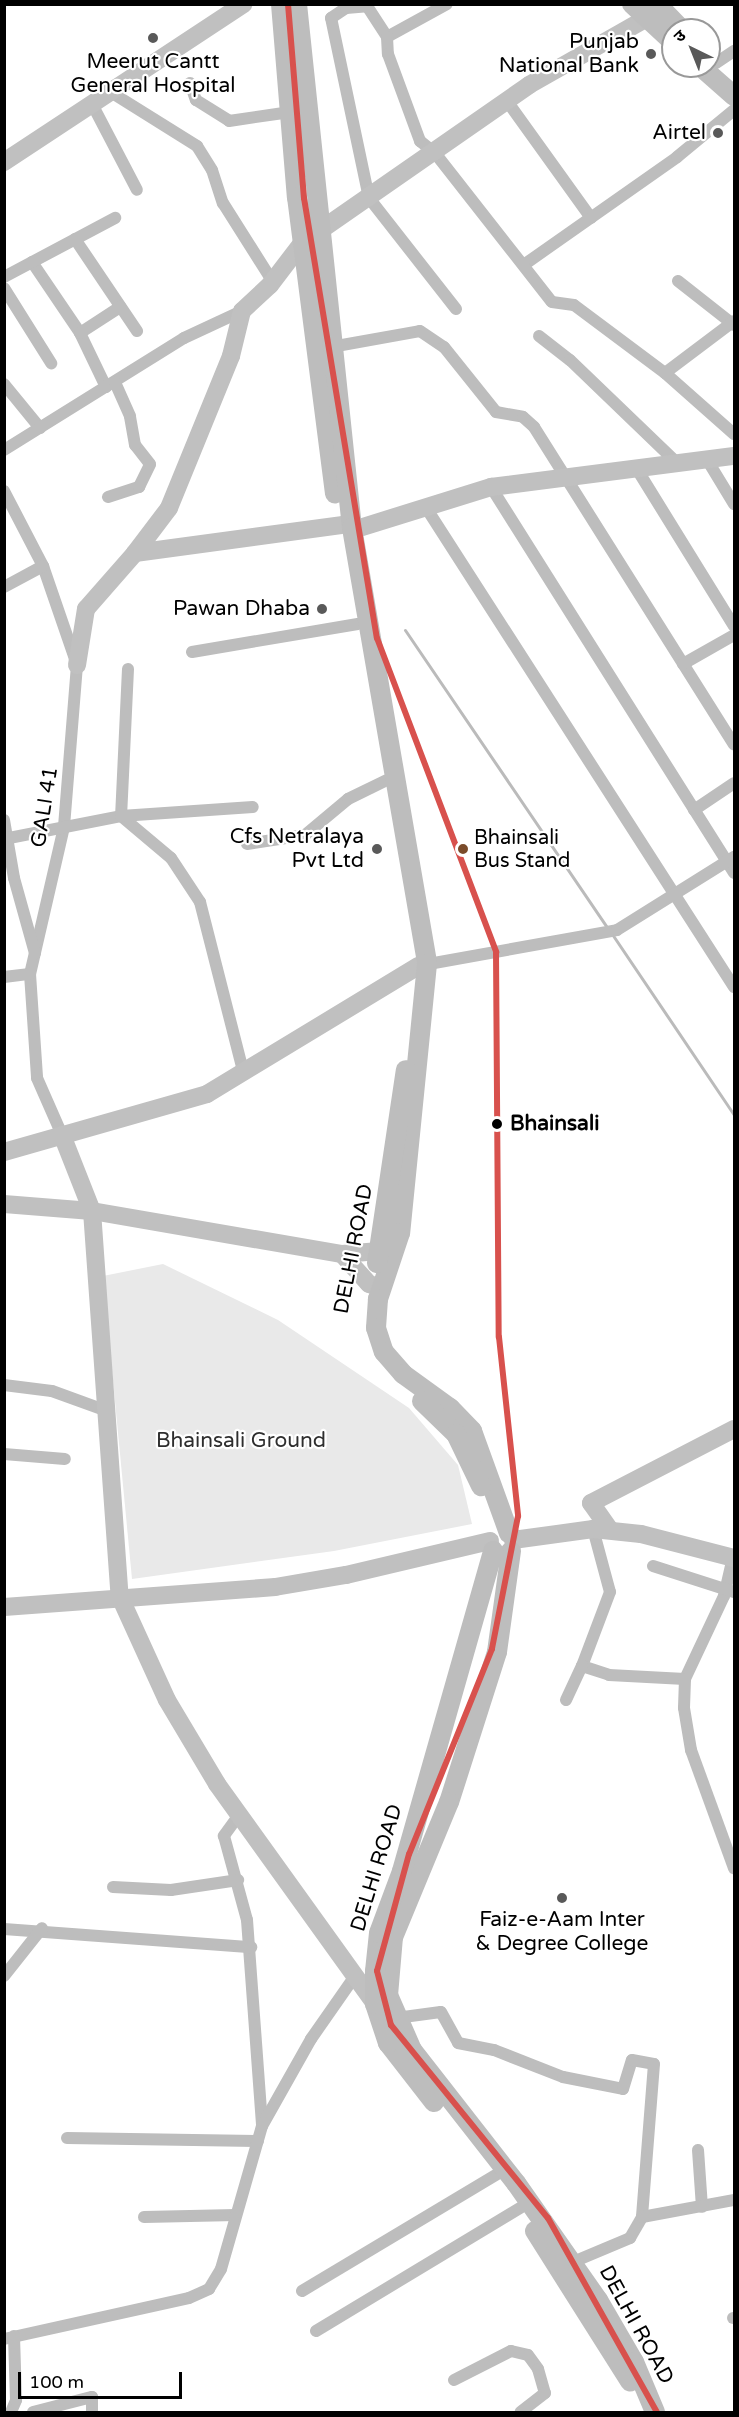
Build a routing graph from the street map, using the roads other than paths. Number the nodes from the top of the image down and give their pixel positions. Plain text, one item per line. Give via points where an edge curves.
1 (244, 4) edge
2 (281, 4) edge
3 (297, 4) edge
4 (447, 4) edge
5 (632, 4) edge
6 (658, 9) edge
7 (387, 37) junction
8 (735, 51) edge
9 (721, 57) edge
10 (721, 70) edge
11 (721, 78) edge
12 (735, 79) edge
13 (190, 83) dead end
14 (109, 91) junction
15 (735, 96) edge
16 (507, 100) junction
17 (91, 102) junction
18 (735, 110) edge
19 (290, 112) junction
20 (435, 153) junction
21 (4, 162) edge
22 (137, 189) dead end
23 (369, 198) junction
24 (115, 218) dead end
25 (591, 218) junction
26 (320, 233) junction
27 (75, 239) junction
28 (302, 243) junction
29 (33, 262) junction
30 (525, 264) junction
31 (4, 277) edge
32 (678, 281) dead end
33 (273, 282) junction
34 (4, 288) edge
35 (120, 307) junction
36 (456, 309) dead end
37 (242, 311) junction
38 (734, 323) edge
39 (137, 331) dead end
40 (80, 333) junction
41 (539, 336) dead end
42 (331, 347) junction
43 (51, 363) dead end
44 (665, 372) junction
45 (4, 384) edge
46 (110, 384) junction
47 (40, 428) junction
48 (735, 434) edge
49 (4, 450) edge
50 (735, 456) edge
51 (706, 458) junction
52 (676, 462) junction
53 (635, 466) junction
54 (563, 475) junction
55 (491, 488) junction
56 (4, 491) edge
57 (108, 497) dead end
58 (735, 504) edge
59 (425, 506) junction
60 (347, 527) junction
61 (135, 553) junction
62 (43, 566) junction
63 (4, 587) edge
64 (358, 624) junction
65 (735, 626) edge
66 (735, 635) edge
67 (192, 652) dead end
68 (683, 664) junction
69 (77, 665) junction
70 (128, 669) dead end
71 (735, 744) edge
72 (387, 780) junction
73 (735, 783) edge
74 (253, 807) dead end
75 (694, 810) junction
76 (121, 816) junction
77 (5, 822) edge
78 (64, 827) junction
79 (5, 839) edge
80 (248, 844) dead end
81 (731, 859) edge
82 (735, 873) edge
83 (676, 893) junction
84 (36, 957) junction
85 (423, 965) junction
86 (30, 974) junction
87 (4, 977) edge
88 (735, 987) edge
89 (244, 1074) junction
90 (62, 1135) junction
91 (4, 1152) edge
92 (4, 1204) edge
93 (92, 1211) junction
94 (388, 1249) junction
95 (342, 1254) junction
96 (375, 1286) junction
97 (4, 1385) edge
98 (107, 1411) junction
99 (735, 1429) edge
100 (4, 1454) edge
101 (65, 1459) dead end
102 (601, 1530) junction
103 (502, 1541) junction
104 (734, 1557) edge
105 (653, 1566) dead end
106 (730, 1590) edge
107 (120, 1597) junction
108 (4, 1607) edge
109 (582, 1666) junction
110 (685, 1679) junction
111 (566, 1700) dead end
112 (239, 1815) junction
113 (735, 1868) edge
114 (238, 1880) junction
115 (113, 1887) dead end
116 (42, 1928) junction
117 (4, 1929) edge
118 (251, 1947) junction
119 (4, 1976) edge
120 (355, 1976) junction
121 (382, 2000) junction
122 (396, 2018) junction
123 (262, 2126) junction
124 (67, 2138) dead end
125 (258, 2141) junction
126 (698, 2150) dead end
127 (496, 2175) junction
128 (735, 2200) edge
129 (525, 2205) junction
130 (702, 2207) junction
131 (236, 2215) junction
132 (144, 2217) dead end
133 (642, 2217) junction
134 (573, 2262) junction
135 (302, 2291) dead end
136 (316, 2331) dead end
137 (607, 2331) junction
138 (9, 2337) edge
139 (454, 2380) dead end
140 (11, 2412) edge
141 (33, 2412) edge
142 (92, 2412) edge
143 (521, 2412) edge
144 (644, 2412) edge
145 (655, 2412) edge

1 - 14 street via 184,48
2 - 19 main road
3 - 26 main road
4 - 7 street
5 - 6 main road
6 - 16 street
7 - 20 street via 388,54 420,141
7 - 23 street via 367,6 346,8 332,18
8 - 9 street
10 - 12 main road
11 - 15 main road
13 - 19 street via 196,99 229,121
14 - 17 street
14 - 33 street via 197,146 212,170 223,203
16 - 20 street
16 - 25 street
17 - 21 street
17 - 22 street
18 - 25 street
19 - 28 main road
20 - 23 street
20 - 30 street
23 - 26 street
23 - 36 street
24 - 27 street
25 - 30 street
26 - 28 street
26 - 42 main road
27 - 29 street
27 - 35 street
28 - 33 street
28 - 60 main road
29 - 31 street
29 - 40 street
30 - 44 street via 552,302 574,305
32 - 38 street
33 - 37 street
34 - 43 street
35 - 39 street
35 - 40 street
37 - 46 street via 184,338
37 - 61 street via 231,356 169,508
38 - 44 street
40 - 46 street
41 - 52 street via 570,360
42 - 54 street via 420,331 444,347 496,412 523,417 534,427
42 - 60 main road
44 - 48 street
45 - 47 street
46 - 47 street
46 - 57 street via 130,416 135,445 150,464 139,487
47 - 49 street
50 - 51 street
51 - 52 street
51 - 58 street
52 - 53 street
53 - 54 street
53 - 65 street
54 - 55 street
54 - 68 street
55 - 59 street
55 - 75 street
56 - 62 street, GALI 41
59 - 60 street
59 - 83 street
60 - 61 street
60 - 64 main road
60 - 85 main road
61 - 69 street via 86,609
62 - 63 street
62 - 69 street, GALI 41
64 - 67 street
64 - 72 main road
66 - 68 street
68 - 71 street
69 - 78 street, GALI 41
70 - 76 street
72 - 80 street via 348,799 305,836
72 - 85 main road
73 - 75 street
74 - 76 street
75 - 81 street
76 - 78 street
76 - 89 street via 171,858 200,902
77 - 79 street
78 - 79 street
78 - 84 street, GALI 41
79 - 84 street
81 - 82 street
81 - 83 street
83 - 85 street via 611,931
83 - 88 street
84 - 86 street, GALI 41
85 - 89 street
85 - 94 main road, DELHI ROAD
86 - 87 street
86 - 90 street, GALI 41 via 38,1078
89 - 90 street via 207,1094
90 - 91 street
90 - 93 street
92 - 93 street
93 - 95 street
93 - 98 street
94 - 95 street
94 - 96 main road, DELHI ROAD
95 - 96 street
96 - 103 main road, DELHI ROAD via 376,1328 384,1352 472,1431
97 - 98 street via 52,1391
98 - 107 street
99 - 102 street via 591,1503
100 - 101 street
102 - 103 street
102 - 104 street
102 - 109 street via 610,1592
103 - 107 street via 275,1587
103 - 121 main road, DELHI ROAD via 402,1871 379,1934
103 - 121 main road via 497,1652 449,1802 393,1937
104 - 106 street
105 - 106 street
106 - 110 street
107 - 108 street
107 - 112 street via 167,1700
109 - 110 street via 609,1675
109 - 111 street
110 - 113 street via 691,1750
112 - 114 street via 224,1836
112 - 120 street
114 - 115 street via 171,1890
114 - 118 street
116 - 117 street
116 - 118 street
116 - 119 street
118 - 123 street
120 - 121 street
120 - 123 street via 311,2039
121 - 122 main road
121 - 127 main road, DELHI ROAD via 388,2043
122 - 129 main road via 411,2050
122 - 133 street via 441,2012 458,2043 494,2050 563,2077 623,2089 632,2060 654,2064
123 - 125 street
124 - 125 street
125 - 131 street
126 - 130 street
127 - 129 main road, DELHI ROAD
127 - 135 street
128 - 130 street
129 - 134 main road, DELHI ROAD
129 - 136 street
129 - 137 main road, DELHI ROAD
130 - 133 street
131 - 132 street
131 - 138 street via 221,2269 209,2289 189,2298
133 - 134 street via 630,2238
134 - 137 main road, DELHI ROAD
137 - 144 main road, DELHI ROAD
137 - 145 main road, DELHI ROAD
138 - 140 street via 16,2400
139 - 143 street via 511,2351 528,2355 538,2369 545,2393
141 - 142 street via 92,2397

